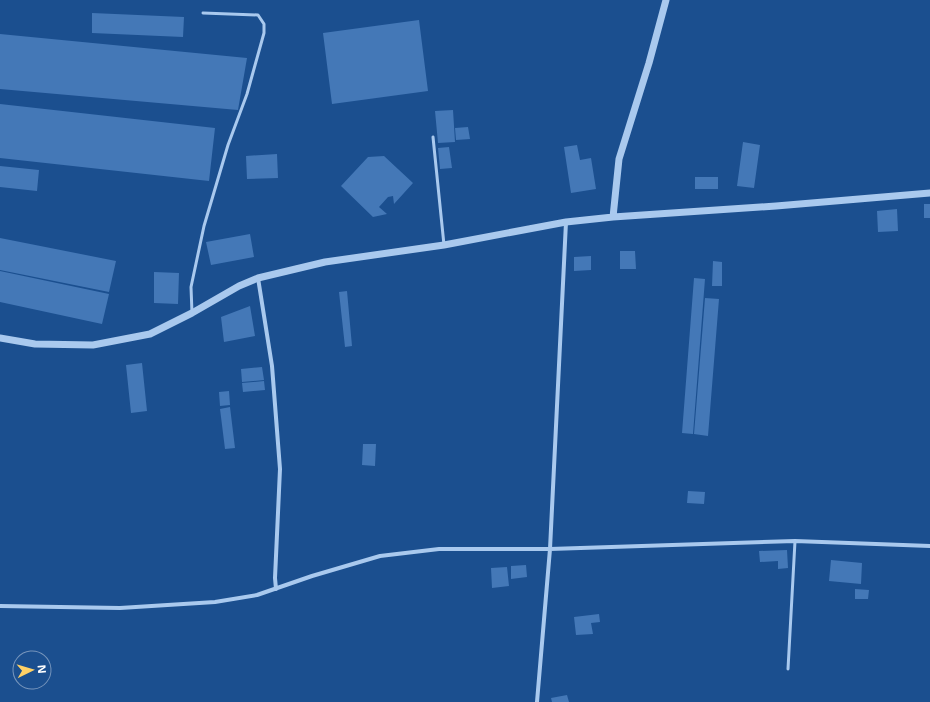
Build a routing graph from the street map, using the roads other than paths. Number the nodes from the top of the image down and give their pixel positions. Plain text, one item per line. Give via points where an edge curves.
1 (666, 0) edge
2 (203, 13) dead end
3 (433, 137) dead end
4 (930, 193) edge
5 (613, 217) junction
6 (566, 222) junction
7 (444, 245) junction
8 (258, 278) junction
9 (192, 313) junction
10 (0, 338) edge
11 (795, 541) junction
12 (930, 546) edge
13 (550, 548) junction
14 (276, 589) junction
15 (0, 606) edge
16 (788, 669) dead end
17 (537, 702) edge

1 - 5 street via 619,159
2 - 9 lane via 258,15 264,24 264,33 204,226 191,287
3 - 7 lane
4 - 5 street
5 - 6 street
6 - 7 street
6 - 13 street
7 - 8 street via 325,262
8 - 9 street
8 - 14 street via 272,366 280,469
9 - 10 street via 150,334 92,345 35,344
11 - 12 street
11 - 13 street
11 - 16 lane
13 - 14 street via 439,549 380,556
13 - 17 street
14 - 15 street via 214,602 120,608

